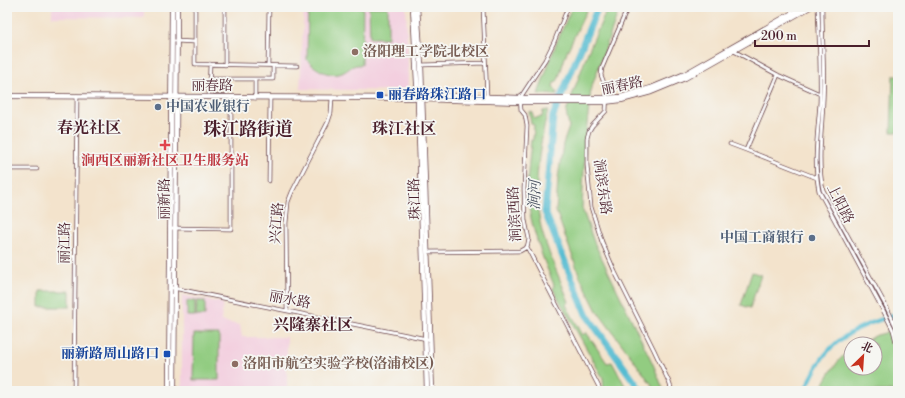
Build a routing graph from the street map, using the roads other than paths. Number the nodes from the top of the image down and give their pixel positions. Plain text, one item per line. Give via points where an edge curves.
1 (172, 7) edge
2 (177, 7) edge
3 (195, 7) edge
4 (225, 7) edge
5 (269, 7) edge
6 (413, 7) edge
7 (417, 7) edge
8 (483, 7) edge
9 (568, 7) edge
10 (628, 7) edge
11 (803, 7) edge
12 (810, 7) edge
13 (818, 7) edge
14 (822, 7) edge
15 (171, 41) junction
16 (177, 41) junction
17 (195, 42) junction
18 (730, 49) junction
19 (486, 63) junction
20 (210, 64) junction
21 (225, 64) junction
22 (421, 65) junction
23 (268, 66) junction
24 (273, 66) junction
25 (298, 66) dead end
26 (778, 75) junction
27 (209, 78) junction
28 (255, 79) junction
29 (209, 92) dead end
30 (821, 95) junction
31 (7, 96) edge
32 (77, 96) junction
33 (171, 97) junction
34 (176, 97) junction
35 (421, 97) junction
36 (487, 97) junction
37 (232, 98) junction
38 (255, 98) junction
39 (270, 98) junction
40 (332, 98) junction
41 (521, 100) junction
42 (606, 100) junction
43 (730, 144) dead end
44 (746, 150) junction
45 (7, 169) edge
46 (38, 169) dead end
47 (819, 179) junction
48 (268, 181) dead end
49 (170, 228) junction
50 (175, 228) junction
51 (528, 247) junction
52 (427, 252) junction
53 (169, 288) junction
54 (175, 289) junction
55 (885, 309) junction
56 (286, 311) junction
57 (898, 330) edge
58 (428, 339) junction
59 (898, 350) edge
60 (74, 391) edge
61 (169, 391) edge
62 (174, 391) edge
63 (427, 391) edge
64 (432, 391) edge
65 (601, 391) edge
66 (672, 391) edge

1 - 15 main road, 丽新路
2 - 16 main road, 丽新路
3 - 17 street
4 - 21 street
5 - 23 street
6 - 35 main road, 珠江路
7 - 22 main road, 珠江路
8 - 19 street
9 - 41 street via 545,60
10 - 42 street via 602,68 601,75 607,91
11 - 18 main road, 丽春路
12 - 18 main road, 丽春路
13 - 30 street, 上阳路
14 - 30 street, 上阳路
15 - 16 street
15 - 33 main road, 丽新路
16 - 17 street
16 - 34 main road, 丽新路
17 - 20 street via 195,64
18 - 26 street
18 - 42 main road, 丽春路 via 685,74 651,88
19 - 22 street
19 - 36 street
20 - 21 street
20 - 27 street
21 - 23 street
22 - 35 main road, 珠江路
23 - 24 street
24 - 25 street
24 - 28 street via 272,79
26 - 30 street
26 - 44 street
27 - 28 street
27 - 29 street
28 - 38 street
30 - 47 street, 上阳路
31 - 32 main road, 丽春路
32 - 33 main road, 丽春路
32 - 60 street, 丽江路
33 - 34 main road, 丽春路
33 - 49 main road, 丽新路
34 - 37 main road, 丽春路
34 - 50 main road, 丽新路
35 - 36 main road, 丽春路
35 - 40 main road, 丽春路
35 - 41 main road, 丽春路
35 - 52 main road, 珠江路
35 - 58 main road, 珠江路
36 - 41 main road, 丽春路
37 - 38 main road, 丽春路
37 - 50 street via 231,229
38 - 39 main road, 丽春路
39 - 40 main road, 丽春路
39 - 48 street
40 - 56 street, 兴江路 via 328,122 288,202
41 - 42 main road, 丽春路
41 - 51 street, 涧滨西路 via 521,110 527,126 524,189
42 - 66 street, 涧滨东路 via 606,111 592,126 588,138 586,164 591,207 615,272 670,382
43 - 44 street
44 - 47 street
45 - 46 street
47 - 55 street, 上阳路
49 - 50 street
49 - 53 main road, 丽新路
50 - 54 main road, 丽新路
51 - 52 street via 520,251
51 - 65 street, 涧滨西路
52 - 58 main road, 珠江路
53 - 54 street, 丽水路
53 - 61 main road, 丽新路
54 - 56 street, 丽水路
54 - 62 main road, 丽新路
55 - 57 street, 上阳路
55 - 59 street, 上阳路
56 - 58 street, 丽水路
58 - 63 main road, 珠江路
58 - 64 main road, 珠江路

